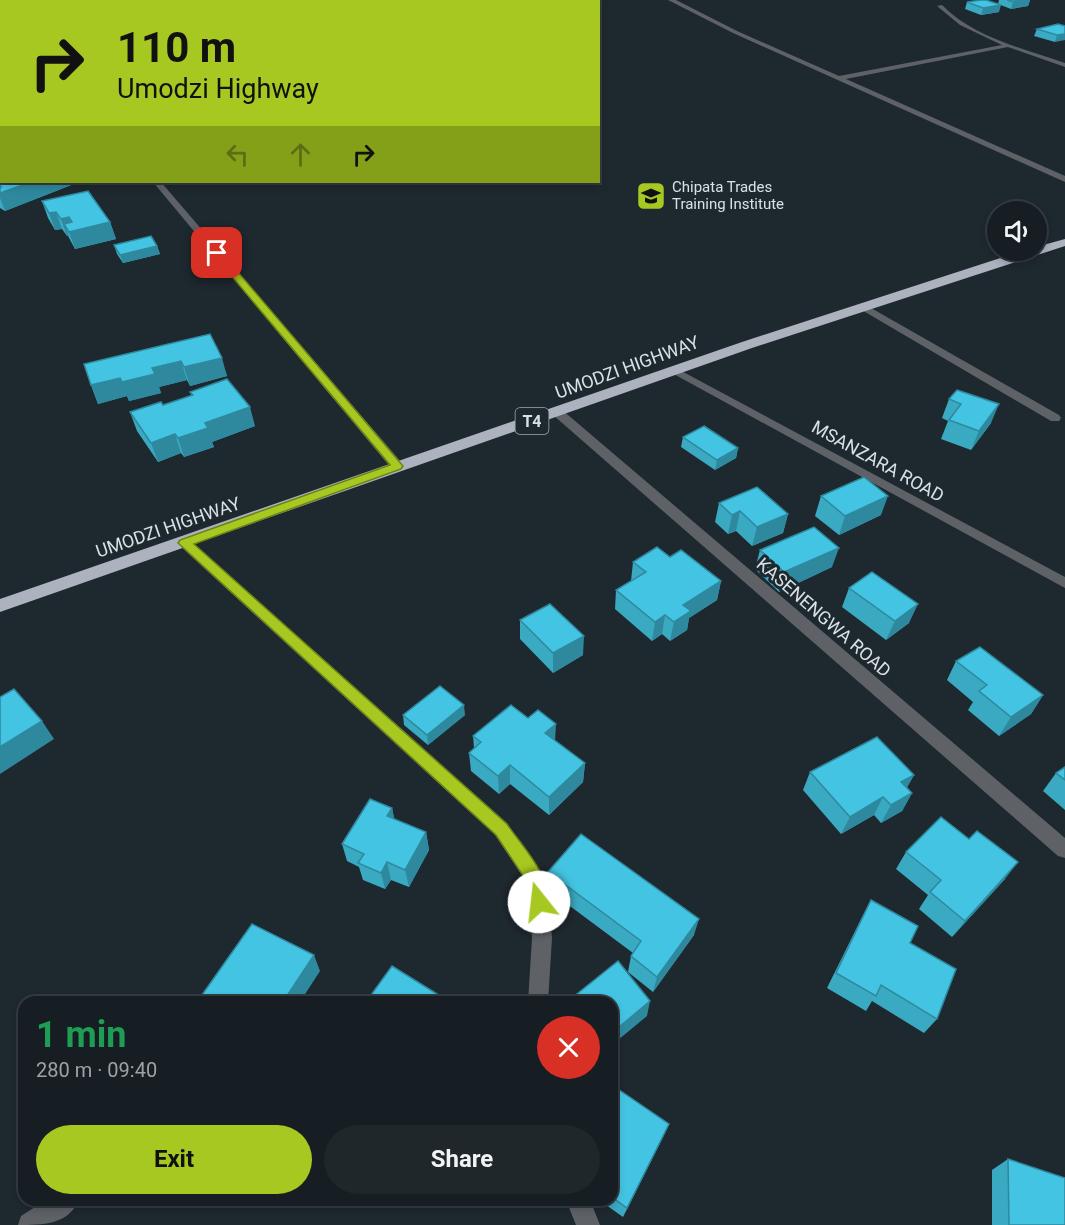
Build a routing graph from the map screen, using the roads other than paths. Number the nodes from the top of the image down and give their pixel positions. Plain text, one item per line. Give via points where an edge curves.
1 (671, 0) edge
2 (940, 6) dead end
3 (1010, 45) junction
4 (1064, 65) edge
5 (839, 78) junction
6 (1065, 179) edge
7 (158, 183) edge
8 (1062, 245) edge
9 (864, 307) junction
10 (674, 370) junction
11 (557, 412) junction
12 (1055, 418) dead end
13 (397, 466) junction
14 (185, 543) junction
15 (1065, 583) edge
16 (0, 606) edge
17 (1065, 850) edge
18 (538, 996) edge
19 (58, 1206) edge
20 (580, 1206) edge
21 (30, 1225) edge
22 (588, 1225) edge

1 - 5 street
2 - 3 street via 951,18
3 - 4 street
3 - 5 street
5 - 6 street
7 - 13 street
8 - 9 highway, UMODZI HIGHWAY / T4
9 - 10 highway, UMODZI HIGHWAY / T4
9 - 12 street
10 - 11 highway, UMODZI HIGHWAY / T4
10 - 15 street, MSANZARA ROAD
11 - 13 highway, UMODZI HIGHWAY / T4
11 - 17 street, KASENENGWA ROAD
13 - 14 highway, UMODZI HIGHWAY / T4
14 - 16 highway, UMODZI HIGHWAY / T4
14 - 18 street via 501,829 538,884 542,938
19 - 21 street
20 - 22 street

